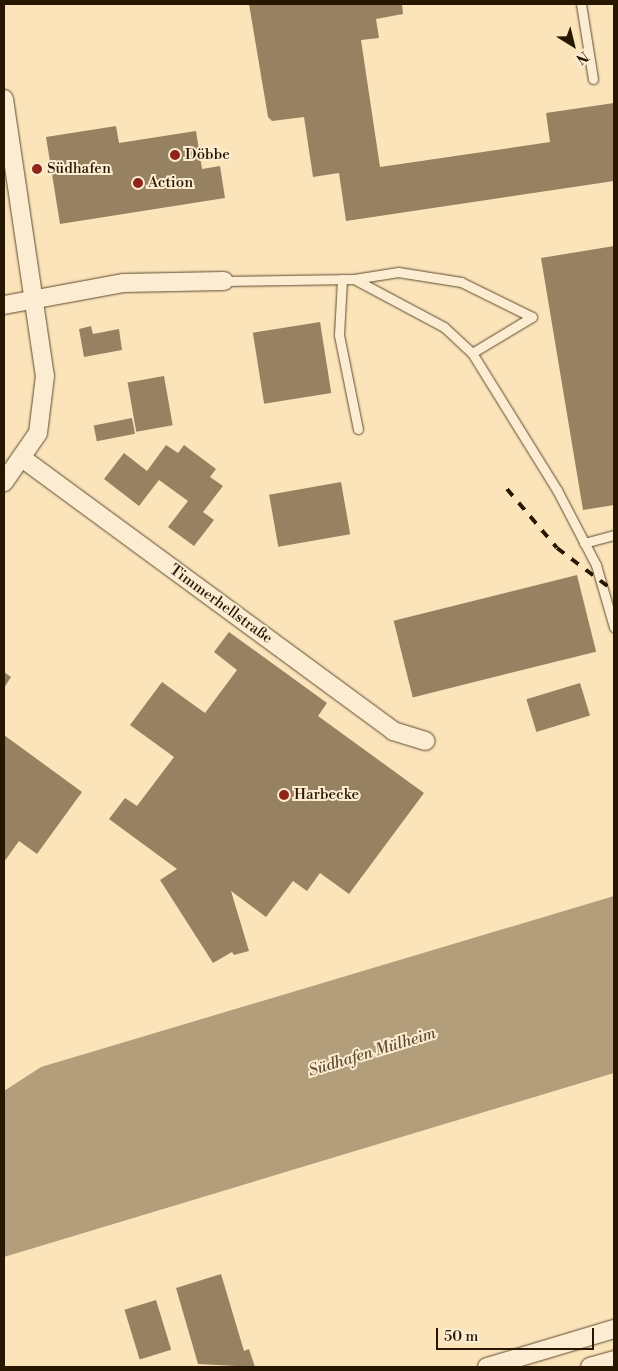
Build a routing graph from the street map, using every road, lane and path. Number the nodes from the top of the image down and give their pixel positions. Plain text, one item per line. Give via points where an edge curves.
1 (581, 4) edge
2 (593, 79) dead end
3 (4, 99) edge
4 (342, 279) junction
5 (354, 279) junction
6 (224, 281) joint
7 (34, 300) junction
8 (4, 305) edge
9 (472, 352) junction
10 (358, 429) dead end
11 (22, 458) junction
12 (4, 482) edge
13 (614, 535) edge
14 (584, 543) junction
15 (614, 627) edge
16 (425, 741) dead end
17 (614, 1329) edge
18 (614, 1360) edge
19 (487, 1367) edge
20 (590, 1367) edge

1 - 2 lane
3 - 7 street
4 - 5 lane
4 - 6 lane
4 - 10 lane via 339,334
5 - 9 lane via 444,327
5 - 9 lane via 398,272 461,282 532,317
6 - 7 street via 124,283
7 - 8 street
7 - 11 street via 45,376 43,408 38,433
9 - 14 lane
11 - 12 street
11 - 16 street, Timmerhellstraße via 393,731
13 - 14 lane
14 - 15 lane
17 - 19 street
18 - 20 street

